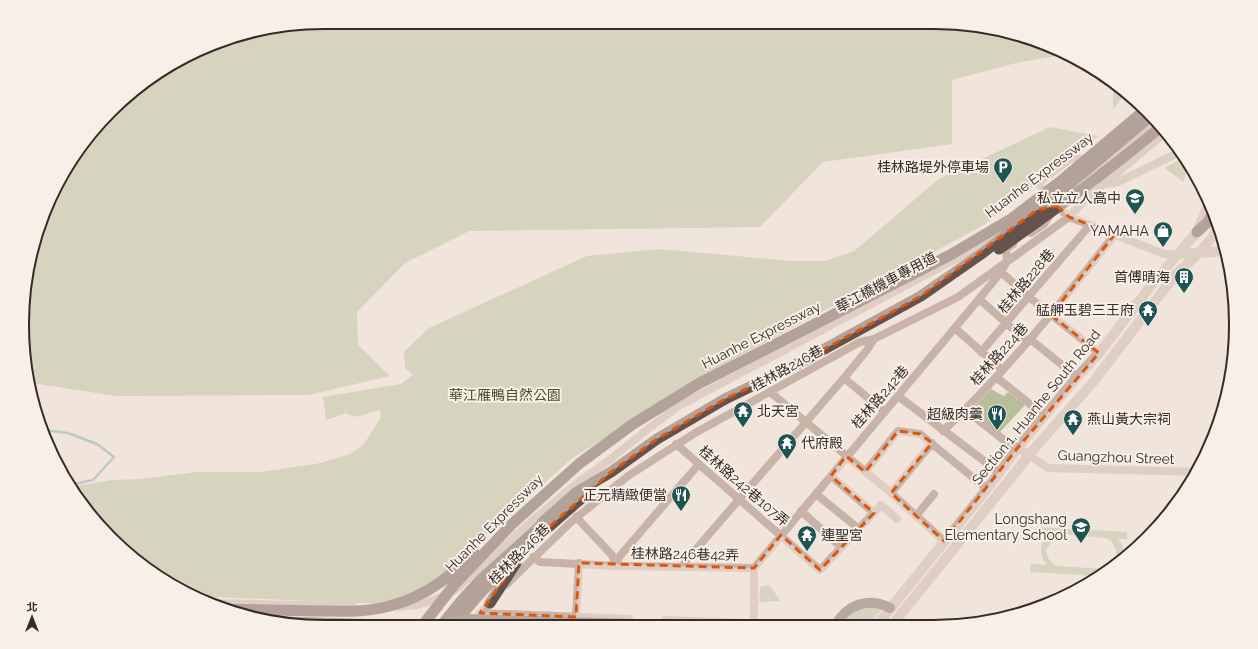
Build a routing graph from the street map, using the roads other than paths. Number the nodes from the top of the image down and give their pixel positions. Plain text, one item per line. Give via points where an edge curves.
1 (1139, 113) edge
2 (1139, 113) edge
3 (1146, 120) edge
4 (1152, 126) edge
5 (1156, 131) edge
6 (1161, 136) edge
7 (1175, 154) edge
8 (1105, 184) junction
9 (1056, 206) junction
10 (1206, 210) edge
11 (1069, 217) junction
12 (1210, 219) edge
13 (1090, 225) junction
14 (1198, 232) junction
15 (1214, 233) edge
16 (1115, 234) junction
17 (1220, 251) edge
18 (1200, 252) junction
19 (1179, 254) junction
20 (1007, 262) junction
21 (1001, 272) junction
22 (922, 296) junction
23 (1029, 297) junction
24 (979, 299) junction
25 (1051, 315) junction
26 (1007, 323) junction
27 (956, 329) junction
28 (874, 339) junction
29 (1029, 340) junction
30 (981, 352) junction
31 (1099, 353) junction
32 (1002, 370) junction
33 (996, 377) junction
34 (1077, 377) junction
35 (844, 378) junction
36 (770, 392) junction
37 (898, 396) junction
38 (966, 410) junction
39 (885, 412) junction
40 (1045, 416) junction
41 (806, 422) junction
42 (943, 431) junction
43 (932, 443) junction
44 (676, 444) junction
45 (1018, 448) junction
46 (1028, 455) junction
47 (846, 456) junction
48 (699, 464) junction
49 (611, 472) junction
50 (865, 472) junction
51 (1189, 472) edge
52 (1000, 473) junction
53 (831, 476) junction
54 (987, 489) junction
55 (890, 493) junction
56 (816, 494) junction
57 (934, 494) dead end
58 (740, 499) junction
59 (801, 512) junction
60 (874, 513) junction
61 (916, 516) junction
62 (576, 517) junction
63 (897, 519) dead end
64 (512, 524) junction
65 (859, 529) junction
66 (781, 535) junction
67 (944, 541) junction
68 (528, 546) junction
69 (841, 547) junction
70 (533, 557) junction
71 (579, 563) junction
72 (616, 566) junction
73 (683, 566) junction
74 (754, 568) junction
75 (225, 602) edge
76 (490, 603) junction
77 (890, 608) junction
78 (246, 609) edge
79 (480, 613) junction
80 (576, 617) junction
81 (427, 620) edge
82 (446, 620) edge
83 (458, 620) edge
84 (462, 620) edge
85 (474, 620) edge
86 (501, 620) edge
87 (652, 620) edge
88 (754, 620) edge
89 (840, 620) edge
90 (881, 620) edge
91 (896, 620) edge

1 - 9 street via 1044,190
2 - 64 highway, Huanhe Expressway, bridge via 1062,180 1011,219 952,254 698,384 633,424 580,463
3 - 22 highway, Huanhe Expressway, bridge via 1060,193
4 - 9 street
5 - 22 highway, bridge via 1045,217 961,275
6 - 8 street, 桂林路246巷
7 - 8 street via 1118,182
8 - 11 street, 桂林路246巷
9 - 11 street
9 - 20 street, 桂林路242巷 via 1044,224 1006,249
9 - 75 street, 華江橋機車專用道, bridge via 1033,211 963,256 677,407 577,483 455,590 437,599 417,605 394,607
10 - 14 street, Section 1, Huanhe South Road
11 - 13 street
11 - 20 street, 桂林路246巷
12 - 14 highway
13 - 16 street
13 - 23 street, 桂林路228巷
14 - 19 street, Section 1, Huanhe South Road
15 - 18 street
16 - 19 street via 1164,254
16 - 25 street, 桂林路224巷
17 - 18 street
18 - 19 street
18 - 46 street via 1175,275 1094,381
19 - 31 street, Section 1, Huanhe South Road
20 - 21 street, 桂林路242巷
20 - 28 street, 桂林路246巷 via 958,297
21 - 23 street
21 - 24 street, 桂林路242巷
22 - 49 highway, Huanhe Expressway, bridge via 799,363 725,399 657,439
23 - 25 street
23 - 26 street, 桂林路228巷
24 - 26 street
24 - 27 street, 桂林路242巷
25 - 29 street, 桂林路224巷
25 - 31 street
26 - 29 street
26 - 30 street, 桂林路228巷
27 - 30 street
27 - 37 street, 桂林路242巷
28 - 35 street
28 - 36 street, 桂林路246巷 via 860,342
29 - 32 street, 桂林路224巷
29 - 34 street
30 - 32 street
31 - 34 street, Section 1, Huanhe South Road
32 - 33 street, 桂林路224巷
33 - 38 street, 桂林路224巷
33 - 40 street
34 - 40 street, Section 1, Huanhe South Road
35 - 39 street
35 - 41 street
36 - 41 street
36 - 44 street, 桂林路246巷
37 - 39 street, 桂林路242巷
37 - 42 street
38 - 42 street, 桂林路224巷
38 - 45 street, Guangzhou Street via 1010,445
39 - 47 street, 桂林路242巷
40 - 45 street, Section 1, Huanhe South Road
41 - 47 street
41 - 58 street
42 - 52 street
43 - 50 street via 920,434 898,431
43 - 54 street
43 - 55 street
44 - 48 street, 桂林路242巷107弄
44 - 62 street, 桂林路246巷 via 628,476
45 - 46 street, Guangzhou Street
45 - 52 street, Section 1, Huanhe South Road
46 - 51 street, Guangzhou Street via 1048,468
46 - 91 street
47 - 50 street
47 - 53 street, 桂林路242巷
48 - 58 street, 桂林路242巷107弄
48 - 72 street, 桂林路246巷42弄 via 619,557
49 - 68 highway
49 - 82 highway, Huanhe Expressway via 577,492 497,562
50 - 55 street
52 - 54 street, Section 1, Huanhe South Road
53 - 56 street, 桂林路242巷
53 - 60 street
54 - 67 street, Section 1, Huanhe South Road
55 - 61 street
56 - 59 street, 桂林路242巷
56 - 65 street
57 - 61 street
58 - 66 street, 桂林路242巷107弄
58 - 73 street
59 - 66 street, 桂林路242巷
59 - 69 street
60 - 63 street via 881,505
60 - 65 street, 桂林路242巷107弄
61 - 67 street
62 - 70 street, 桂林路246巷
62 - 72 street via 612,555
64 - 78 highway, bridge via 493,534 445,580 393,605 351,611
64 - 81 highway, Huanhe Expressway, bridge via 454,585
65 - 69 street, 桂林路242巷107弄
66 - 69 street, 桂林路242巷107弄 via 820,570
66 - 74 street, 桂林路242巷
67 - 77 street, Section 1, Huanhe South Road
68 - 76 highway
68 - 83 highway via 494,578
70 - 71 street, 桂林路246巷42弄 via 540,562
70 - 76 street, 桂林路246巷
71 - 72 street, 桂林路246巷42弄
71 - 80 street
72 - 73 street, 桂林路246巷42弄
73 - 74 street, 桂林路246巷42弄
74 - 88 street
76 - 79 street, 桂林路246巷
77 - 89 main road via 879,603 861,603 846,612
77 - 90 street, Section 1, Huanhe South Road
79 - 80 street
79 - 85 street, 桂林路246巷
80 - 87 street
84 - 86 main road, bridge

